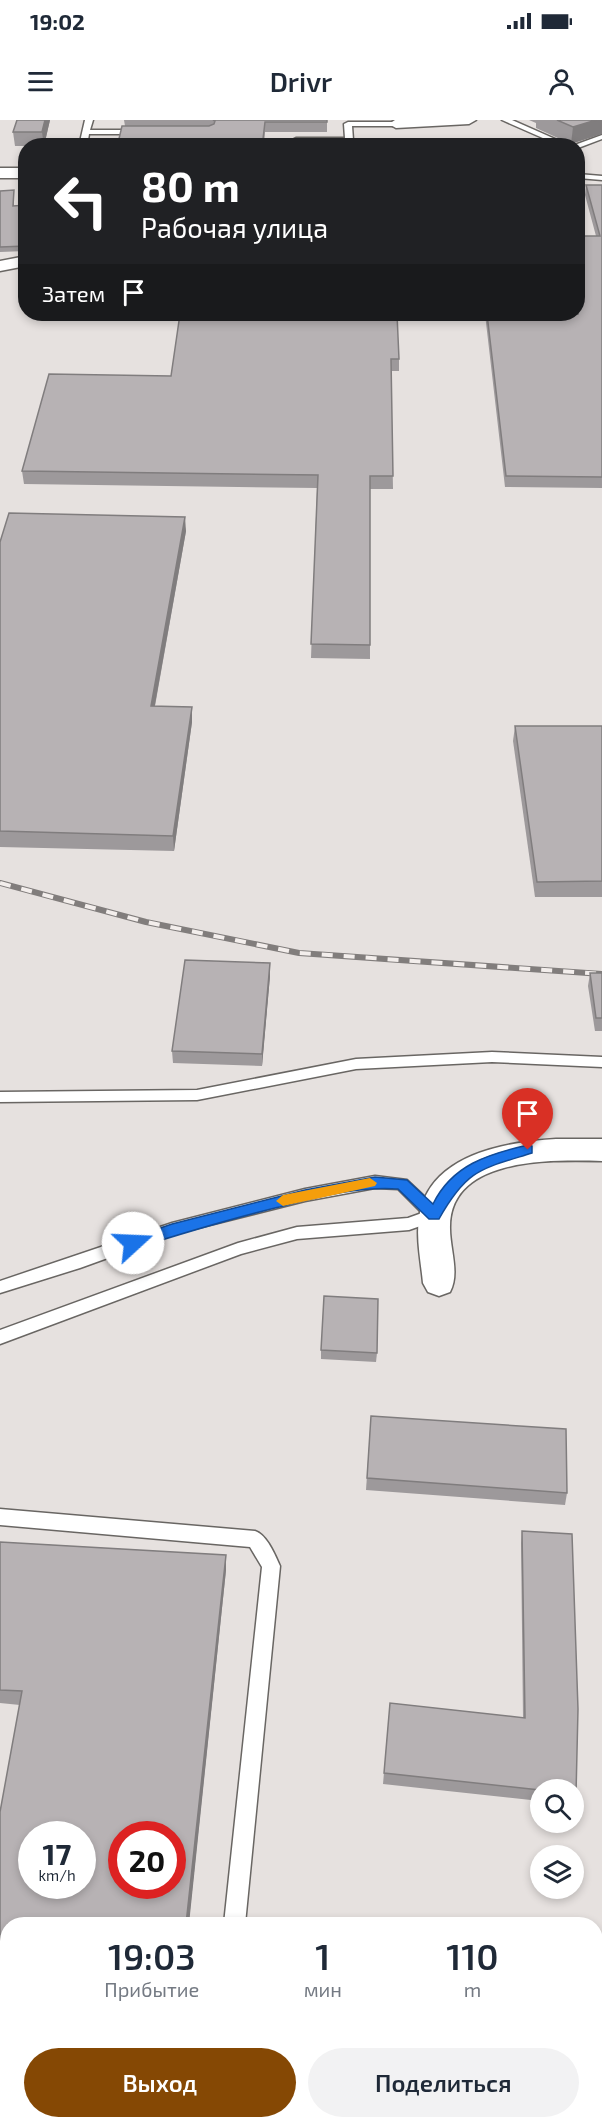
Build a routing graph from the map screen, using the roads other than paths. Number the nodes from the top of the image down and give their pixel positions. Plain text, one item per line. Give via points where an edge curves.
1 (89, 120) edge
2 (469, 120) edge
3 (506, 120) edge
4 (403, 122) edge
5 (86, 132) junction
6 (152, 132) edge
7 (602, 137) edge
8 (85, 138) edge
9 (349, 138) edge
10 (549, 138) edge
11 (585, 143) edge
12 (0, 173) edge
13 (18, 173) edge
14 (585, 177) edge
15 (602, 178) edge
16 (18, 263) edge
17 (0, 266) edge
18 (602, 1062) edge
19 (0, 1097) edge
20 (602, 1150) edge
21 (434, 1215) junction
22 (440, 1283) dead end
23 (0, 1287) edge
24 (0, 1337) edge
25 (0, 1516) edge
26 (236, 1917) edge

1 - 5 lane
2 - 4 street
3 - 10 lane
4 - 9 lane via 348,124
5 - 6 lane
5 - 8 lane
7 - 11 lane
12 - 13 street
14 - 15 lane
16 - 17 street
18 - 19 lane via 492,1057 356,1064 197,1095
20 - 21 street via 553,1148 479,1164 445,1192
21 - 22 street
21 - 23 lane via 402,1184 375,1182 305,1195 172,1229
21 - 24 lane via 409,1224 297,1233 238,1249
25 - 26 lane via 255,1539 271,1566

